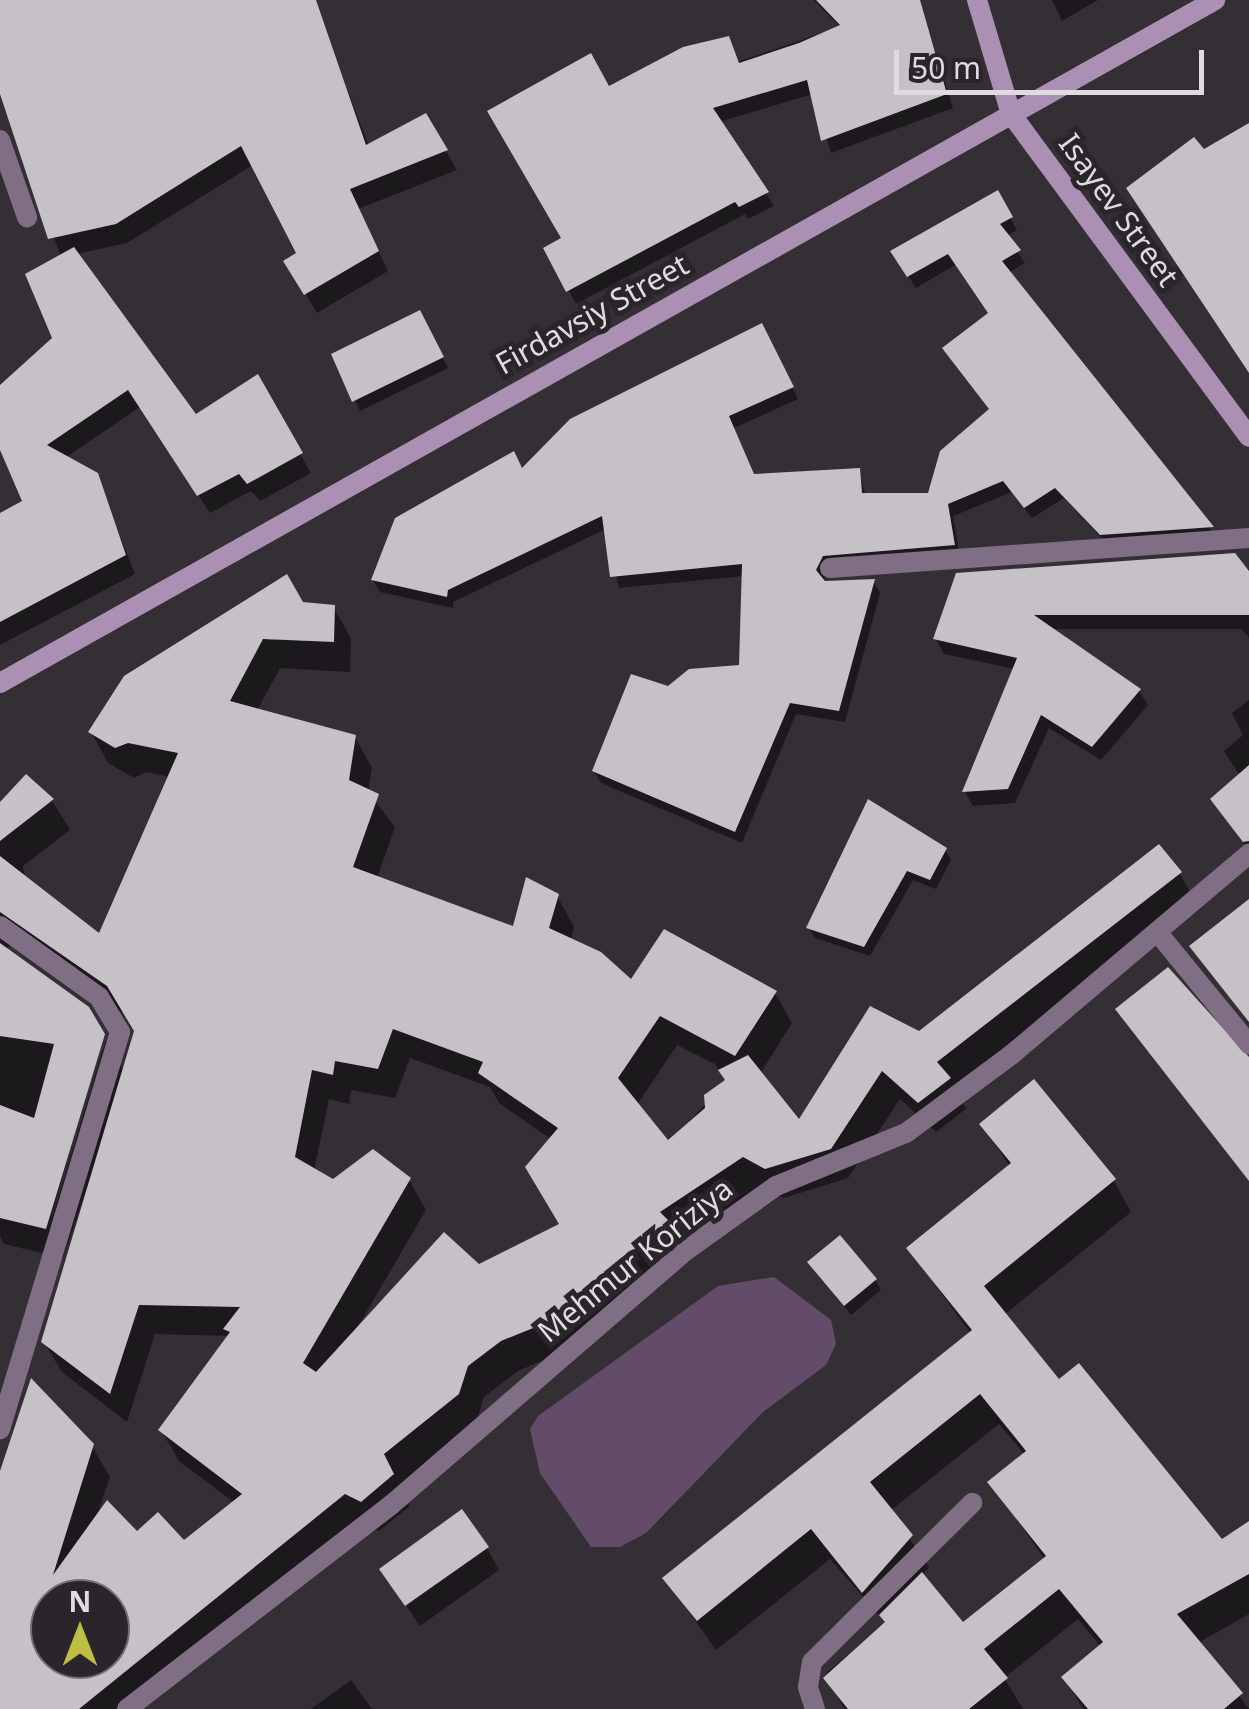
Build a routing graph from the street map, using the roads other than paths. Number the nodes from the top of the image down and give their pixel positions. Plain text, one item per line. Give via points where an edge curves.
1 (977, 0) edge
2 (1215, 0) edge
3 (1011, 114) junction
4 (0, 140) edge
5 (27, 217) dead end
6 (1249, 438) edge
7 (1249, 538) edge
8 (830, 568) dead end
9 (0, 683) edge
10 (1249, 854) edge
11 (0, 926) edge
12 (1158, 933) junction
13 (1249, 1044) edge
14 (0, 1429) edge
15 (972, 1503) dead end
16 (126, 1709) edge
17 (815, 1709) edge

1 - 3 main road, Isayev Street
2 - 3 main road, Firdavsiy Street
3 - 6 main road, Isayev Street
3 - 9 main road, Firdavsiy Street
4 - 5 street
7 - 8 street
10 - 12 street, Mehmur Koriziya
11 - 14 street via 98,997 120,1032
12 - 13 street
12 - 16 street, Mehmur Koriziya via 906,1133 776,1186 688,1249 391,1504
15 - 17 street via 812,1662 808,1687

